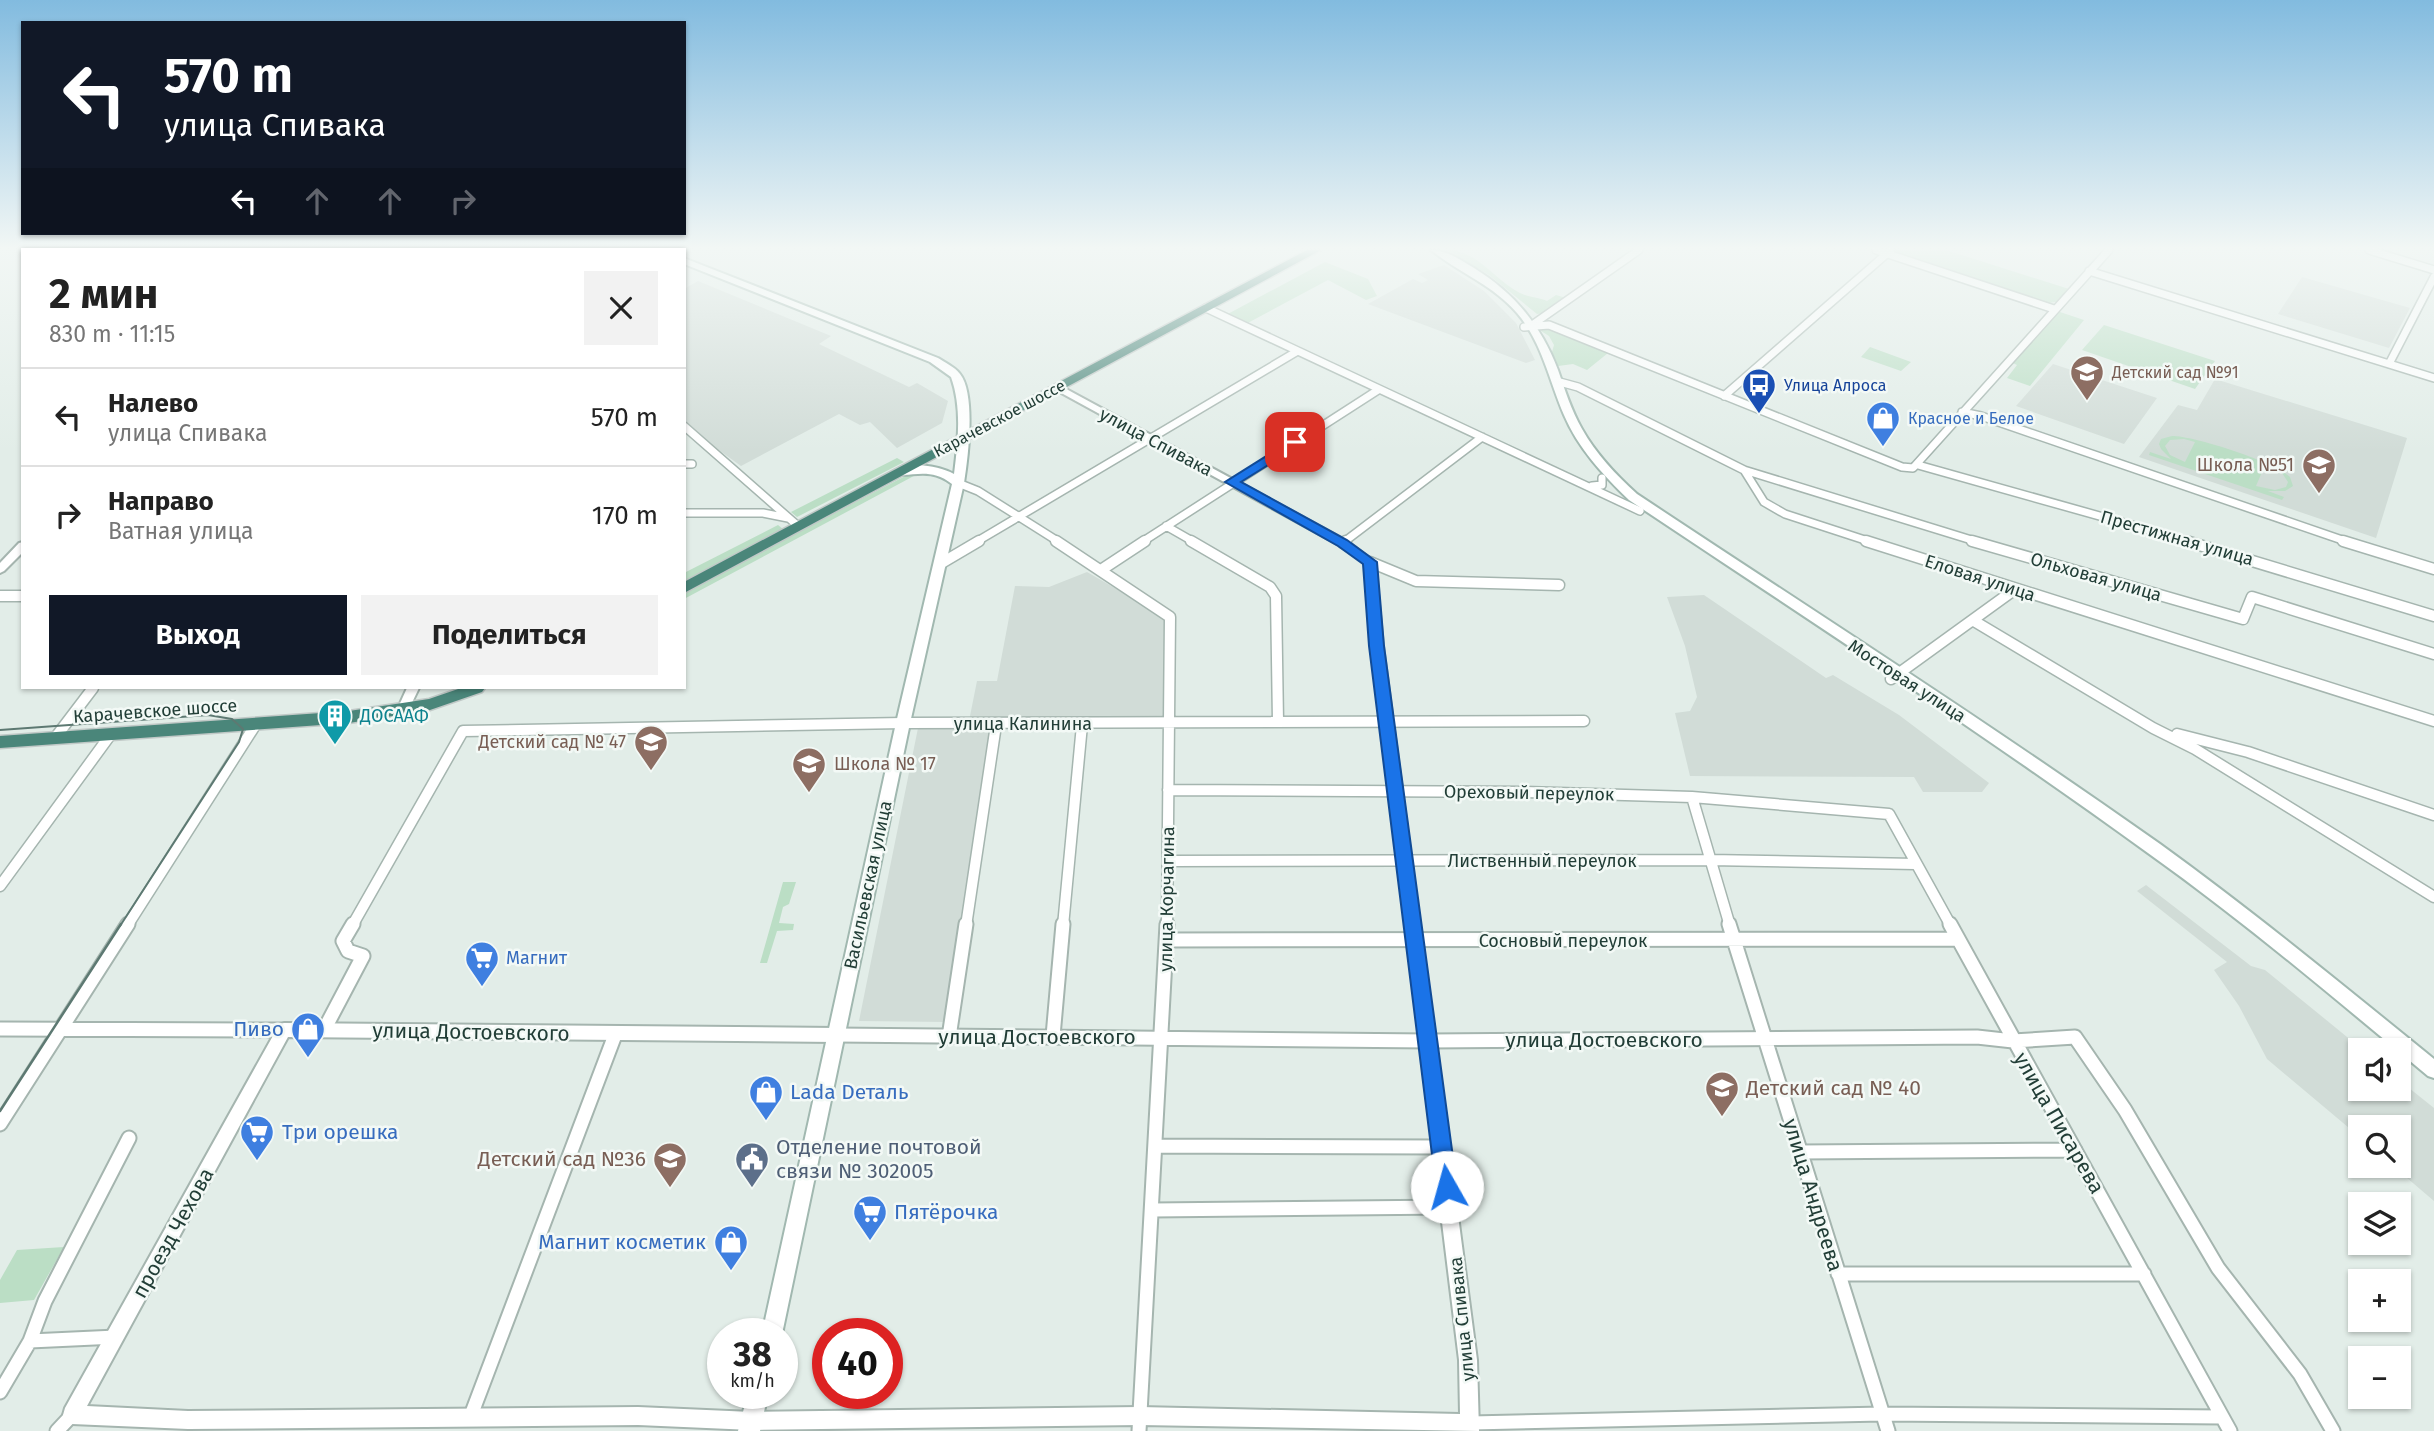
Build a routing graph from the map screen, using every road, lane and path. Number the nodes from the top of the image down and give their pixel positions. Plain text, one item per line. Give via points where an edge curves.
1 (823, 317) edge
2 (1189, 317) edge
3 (1224, 317) edge
4 (1518, 317) edge
5 (1520, 317) edge
6 (1541, 317) edge
7 (1815, 317) edge
8 (2047, 317) edge
9 (2237, 317) edge
10 (2413, 317) edge
11 (1528, 326) junction
12 (1296, 352) junction
13 (2389, 364) junction
14 (2434, 378) edge
15 (1556, 381) junction
16 (1057, 387) junction
17 (1378, 390) junction
18 (1724, 396) junction
19 (1962, 412) junction
20 (686, 428) edge
21 (963, 437) junction
22 (1482, 437) junction
23 (1149, 439) junction
24 (1918, 465) junction
25 (1744, 470) junction
26 (899, 472) junction
27 (1602, 478) junction
28 (1232, 482) junction
29 (958, 483) junction
30 (1588, 485) junction
31 (1640, 511) junction
32 (686, 513) edge
33 (1021, 517) junction
34 (793, 522) junction
35 (1166, 526) junction
36 (1342, 543) junction
37 (21, 547) edge
38 (1370, 562) junction
39 (940, 564) junction
40 (0, 569) edge
41 (2434, 569) edge
42 (1101, 570) junction
43 (1559, 585) dead end
44 (686, 587) edge
45 (2014, 590) junction
46 (0, 596) edge
47 (21, 596) edge
48 (2434, 616) edge
49 (1974, 621) junction
50 (2434, 654) edge
51 (1894, 677) junction
52 (92, 689) edge
53 (413, 689) edge
54 (474, 689) edge
55 (403, 710) junction
56 (1584, 721) dead end
57 (2434, 721) edge
58 (1278, 722) junction
59 (1387, 722) junction
60 (903, 723) junction
61 (256, 724) junction
62 (1082, 724) junction
63 (1168, 724) junction
64 (996, 725) junction
65 (2153, 728) junction
66 (111, 734) junction
67 (55, 738) junction
68 (0, 742) edge
69 (1168, 790) junction
70 (1395, 791) junction
71 (1692, 797) junction
72 (1889, 814) joint
73 (2434, 815) edge
74 (1710, 860) junction
75 (1170, 861) junction
76 (1404, 862) junction
77 (1915, 864) junction
78 (0, 886) edge
79 (2434, 897) edge
80 (1958, 939) junction
81 (1167, 940) junction
82 (1415, 941) junction
83 (1734, 941) junction
84 (61, 1028) junction
85 (0, 1029) edge
86 (284, 1030) junction
87 (324, 1030) junction
88 (615, 1035) junction
89 (836, 1035) junction
90 (1053, 1036) junction
91 (949, 1037) junction
92 (1163, 1037) junction
93 (2382, 1038) edge
94 (1765, 1039) junction
95 (1429, 1041) junction
96 (2013, 1041) junction
97 (2411, 1061) edge
98 (2434, 1070) edge
99 (2434, 1080) edge
100 (0, 1124) edge
101 (129, 1138) dead end
102 (1155, 1146) junction
103 (1441, 1147) junction
104 (2076, 1150) junction
105 (1800, 1152) junction
106 (1449, 1207) junction
107 (1153, 1210) junction
108 (1838, 1274) junction
109 (2144, 1274) junction
110 (775, 1318) edge
111 (117, 1336) junction
112 (30, 1341) junction
113 (0, 1392) edge
114 (1882, 1414) junction
115 (72, 1415) junction
116 (2222, 1417) junction
117 (470, 1418) junction
118 (1140, 1424) edge
119 (947, 1425) edge
120 (750, 1426) edge
121 (1471, 1427) edge
122 (57, 1431) edge
123 (1888, 1431) edge
124 (2230, 1431) edge
125 (2333, 1431) edge

1 - 21 main road via 944,365 956,375
2 - 16 highway, Карачевское шоссе
3 - 12 street
4 - 11 main road, Мостовая улица
5 - 11 main road, Мостовая улица
6 - 11 street
7 - 18 street
8 - 19 street
9 - 13 street
10 - 13 street
11 - 15 main road, Мостовая улица
11 - 18 street via 1549,325
11 - 27 main road, Мостовая улица via 1573,439
12 - 17 street
12 - 23 street
13 - 14 street
15 - 25 street via 1577,387
15 - 51 main road, Мостовая улица via 1592,455 1633,497
16 - 21 highway, Карачевское шоссе
16 - 23 street, улица Спивака
17 - 22 street
17 - 28 street
18 - 24 street via 1902,467
19 - 24 street
19 - 41 street
20 - 34 street
21 - 26 highway, Карачевское шоссе
21 - 29 main road, Васильевская улица
22 - 30 street
22 - 36 street
23 - 28 street, улица Спивака
23 - 33 street
24 - 48 street, Престижная улица
25 - 45 street, Еловая улица via 1764,502 1785,514
25 - 50 street, Ольховая улица via 2243,620 2252,597
26 - 29 main road via 937,470
26 - 34 highway, Карачевское шоссе
27 - 30 street via 1599,486
27 - 31 main road, Мостовая улица
28 - 35 street
28 - 36 street, улица Спивака
29 - 33 street, улица Корчагина
29 - 39 main road, Васильевская улица
30 - 31 street
31 - 51 main road, Мостовая улица
32 - 34 street via 763,513
33 - 39 street
33 - 42 street, улица Корчагина
34 - 44 highway, Карачевское шоссе
35 - 42 street
35 - 58 street via 1269,587 1276,596
36 - 38 street, улица Спивака
37 - 40 street
38 - 43 street via 1416,581
38 - 59 street, улица Спивака
39 - 60 main road, Васильевская улица
42 - 63 street, улица Корчагина via 1170,617
45 - 49 street
45 - 57 street, Еловая улица
46 - 47 street
49 - 51 street
49 - 65 street
51 - 93 main road, Мостовая улица via 2185,880
51 - 98 main road, Мостовая улица via 2029,761 2192,876
52 - 67 street
53 - 55 street
54 - 55 highway, Карачевское шоссе
55 - 61 highway, Карачевское шоссе
56 - 59 street, улица Калинина
58 - 59 street, улица Калинина
58 - 63 street, улица Калинина
59 - 70 street, улица Спивака
60 - 64 street, улица Калинина
60 - 87 street, улица Калинина via 463,732 343,941 348,951 363,956
60 - 89 main road, Васильевская улица
61 - 66 highway, Карачевское шоссе
61 - 84 street
62 - 63 street, улица Калинина
62 - 64 street, улица Калинина
62 - 90 street
63 - 69 street, улица Корчагина
64 - 91 street
65 - 73 street via 2248,752
65 - 79 street via 2195,749
66 - 67 highway, Карачевское шоссе
66 - 78 street
67 - 68 highway, Карачевское шоссе
69 - 70 street, Ореховый переулок
69 - 75 street, улица Корчагина
70 - 71 street, Ореховый переулок
70 - 76 street, улица Спивака
71 - 72 street, Ореховый переулок
71 - 74 street, улица Андреева
72 - 77 street, улица Писарева
74 - 76 street, Лиственный переулок
74 - 77 street, Лиственный переулок
74 - 83 street, улица Андреева
75 - 76 street, Лиственный переулок
75 - 81 street, улица Корчагина
76 - 82 street, улица Спивака
77 - 80 street, улица Писарева
80 - 83 street, Сосновый переулок
80 - 96 street, улица Писарева
81 - 82 street, Сосновый переулок
81 - 92 street, улица Корчагина
82 - 83 street, Сосновый переулок
82 - 95 street, улица Спивака
83 - 94 street, улица Андреева
84 - 85 street, улица Достоевского
84 - 86 street, улица Достоевского
84 - 100 street
86 - 87 street, улица Достоевского
86 - 111 street, проезд Чехова
87 - 88 street, улица Достоевского
88 - 89 street, улица Достоевского
88 - 117 street
89 - 91 street, улица Достоевского
89 - 110 main road, Васильевская улица
90 - 91 street, улица Достоевского
90 - 92 street, улица Достоевского
92 - 95 street, улица Достоевского
92 - 102 street, улица Корчагина
94 - 95 street, улица Достоевского
94 - 96 street, улица Достоевского via 1977,1037
94 - 105 street, улица Андреева
95 - 103 street, улица Спивака
96 - 104 street, улица Писарева
96 - 125 street, улица Достоевского via 2075,1037 2125,1110 2218,1268 2300,1374
97 - 99 main road, Мостовая улица
101 - 112 street via 45,1301
102 - 103 street
102 - 107 street, улица Корчагина
103 - 106 street, улица Спивака
104 - 105 street
104 - 109 street, улица Писарева
105 - 108 street, улица Андреева
106 - 107 street
106 - 121 street, улица Спивака via 1468,1360
107 - 118 street, улица Корчагина
108 - 109 street
108 - 114 street, улица Андреева
109 - 116 street, улица Писарева
111 - 112 street
111 - 115 street, проезд Чехова
112 - 113 street
114 - 116 street
114 - 121 street
114 - 123 street, улица Андреева
115 - 117 street via 188,1420
115 - 122 street, проезд Чехова
116 - 124 street, улица Писарева
117 - 120 street via 638,1416
118 - 119 street
118 - 121 street
119 - 120 street

